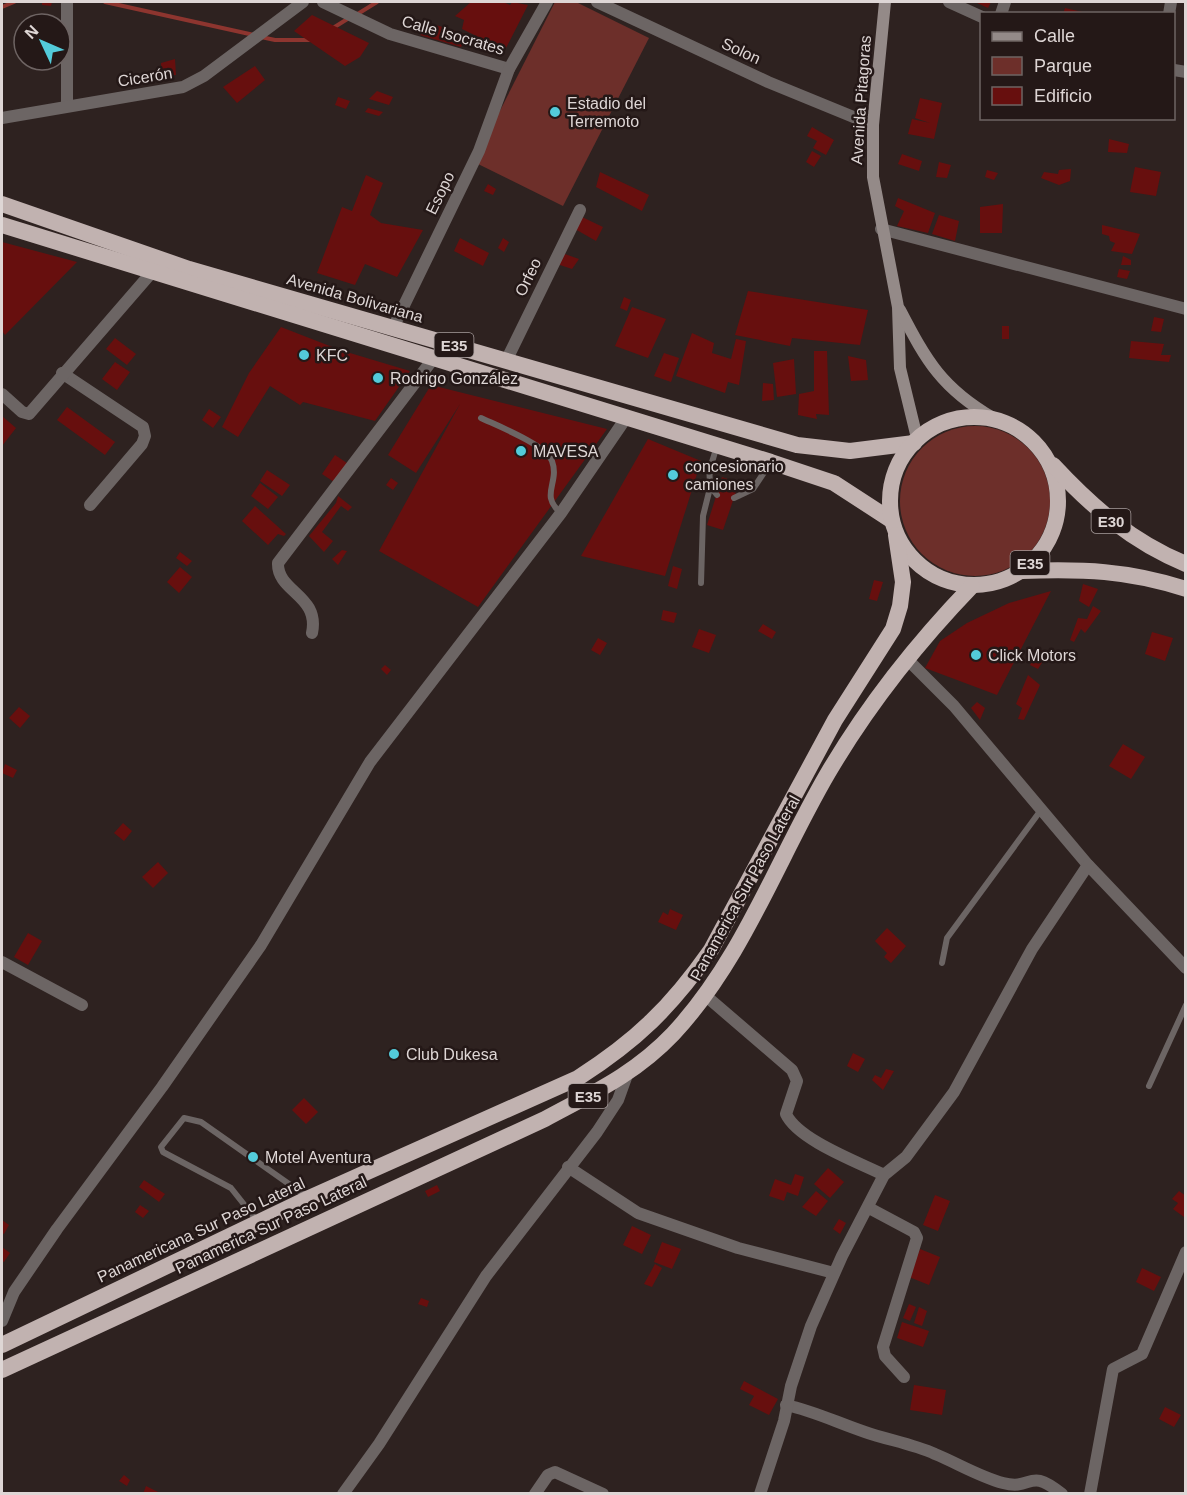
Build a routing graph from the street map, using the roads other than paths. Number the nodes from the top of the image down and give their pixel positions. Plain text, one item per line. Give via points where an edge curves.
1 (67, 2) edge
2 (303, 2) edge
3 (324, 2) edge
4 (548, 2) edge
5 (597, 2) edge
6 (883, 2) edge
7 (949, 2) edge
8 (980, 17) edge
9 (509, 69) junction
10 (67, 106) junction
11 (2, 118) edge
12 (873, 125) junction
13 (2, 204) edge
14 (580, 210) dead end
15 (2, 225) edge
16 (881, 229) junction
17 (152, 272) junction
18 (898, 307) junction
19 (1185, 309) edge
20 (393, 328) junction
21 (433, 359) junction
22 (507, 359) junction
23 (62, 372) junction
24 (2, 394) edge
25 (481, 418) dead end
26 (626, 418) junction
27 (993, 418) junction
28 (915, 440) junction
29 (717, 446) junction
30 (1049, 460) junction
31 (771, 462) junction
32 (710, 488) junction
33 (717, 495) dead end
34 (734, 498) dead end
35 (90, 505) dead end
36 (561, 513) junction
37 (893, 528) junction
38 (1185, 564) edge
39 (1022, 571) junction
40 (701, 583) dead end
41 (972, 586) junction
42 (1185, 589) edge
43 (312, 633) dead end
44 (907, 659) junction
45 (1041, 810) junction
46 (1088, 865) junction
47 (2, 962) edge
48 (942, 963) dead end
49 (1185, 968) edge
50 (706, 996) junction
51 (82, 1005) dead end
52 (1185, 1005) edge
53 (627, 1075) junction
54 (1149, 1086) dead end
55 (568, 1167) junction
56 (884, 1175) junction
57 (309, 1198) junction
58 (869, 1208) junction
59 (258, 1222) junction
60 (1185, 1252) edge
61 (834, 1273) junction
62 (2, 1321) edge
63 (2, 1345) edge
64 (2, 1370) edge
65 (904, 1377) dead end
66 (786, 1405) junction
67 (343, 1494) edge
68 (535, 1494) edge
69 (603, 1494) edge
70 (760, 1494) edge
71 (1062, 1494) edge
72 (1090, 1494) edge

1 - 10 street
2 - 10 street, Cicerón via 204,76 183,87
3 - 9 street, Calle Isocrates via 390,34
4 - 9 street, Esopo
5 - 12 street, Solon via 768,82
6 - 12 main road, Avenida Pitagoras
7 - 8 street
9 - 20 street, Esopo via 479,151
10 - 11 street, Cicerón
12 - 16 main road, Avenida Pitagoras via 873,177
13 - 20 highway, Avenida Bolivariana / E35 via 189,269
14 - 22 street, Orfeo
15 - 17 highway, Avenida Bolivariana / E35
16 - 18 main road, Avenida Pitagoras
16 - 19 street
17 - 21 highway, Avenida Bolivariana / E35
17 - 23 street
18 - 27 main road, Avenida Pitagoras via 937,374 965,401
18 - 28 main road, Avenida Pitagoras via 900,368
20 - 22 highway, Avenida Bolivariana / E35
21 - 26 highway, Avenida Bolivariana / E35
21 - 43 street via 278,563 282,578 309,605
22 - 28 highway, Avenida Bolivariana / E35 via 797,445 850,451
23 - 24 street via 29,414
23 - 35 street via 143,427 145,436
25 - 36 lane via 542,449 552,461 552,506
26 - 29 highway, Avenida Bolivariana / E35
26 - 36 street
27 - 28 highway, E35 via 953,419
27 - 30 highway, E35 via 1026,433
28 - 37 highway, E35 via 893,475 889,497
29 - 31 highway, Avenida Bolivariana / E35
29 - 32 lane via 709,475
30 - 38 highway, E30 via 1087,501 1138,541
30 - 39 highway, E35 via 1059,508 1049,539
31 - 34 lane via 753,489
31 - 37 highway, Avenida Bolivariana / E35 via 834,483
32 - 33 lane
32 - 40 lane via 703,516
36 - 62 street via 370,762 261,945 57,1229 14,1292
37 - 41 highway, E35 via 908,556 926,572 948,582
37 - 57 highway, Panamericana Sur Paso Lateral / E35 via 903,582 893,629 835,720 711,950 652,1024 578,1078
39 - 41 highway, E35 via 1007,579
39 - 42 highway via 1129,573
41 - 44 highway, Panamerica Sur Paso Lateral / E35
44 - 45 street via 954,706
44 - 50 highway, Panamerica Sur Paso Lateral / E35 via 828,773 733,954
45 - 46 street
45 - 48 lane via 952,929
46 - 49 street
46 - 56 street via 1032,949 941,1112 906,1157
47 - 51 street
50 - 53 highway, Panamerica Sur Paso Lateral / E35 via 672,1035
50 - 56 street via 792,1070 797,1081 786,1114 790,1123
52 - 54 lane
53 - 55 street via 618,1100
53 - 64 highway, Panamerica Sur Paso Lateral / E35 via 545,1119
55 - 61 street via 638,1213 738,1248
55 - 67 street via 486,1276
56 - 58 street
57 - 59 highway, Panamericana Sur Paso Lateral / E35
57 - 59 lane via 201,1122 184,1118 165,1139 163,1152 231,1188
58 - 61 street
58 - 65 street via 914,1232 917,1238 883,1347 885,1356
59 - 63 highway, Panamericana Sur Paso Lateral / E35
60 - 72 street via 1142,1354 1113,1369
61 - 66 street via 811,1326
66 - 70 street
66 - 71 street via 926,1450 996,1481 1018,1484 1038,1478
68 - 69 street via 548,1475 555,1472

